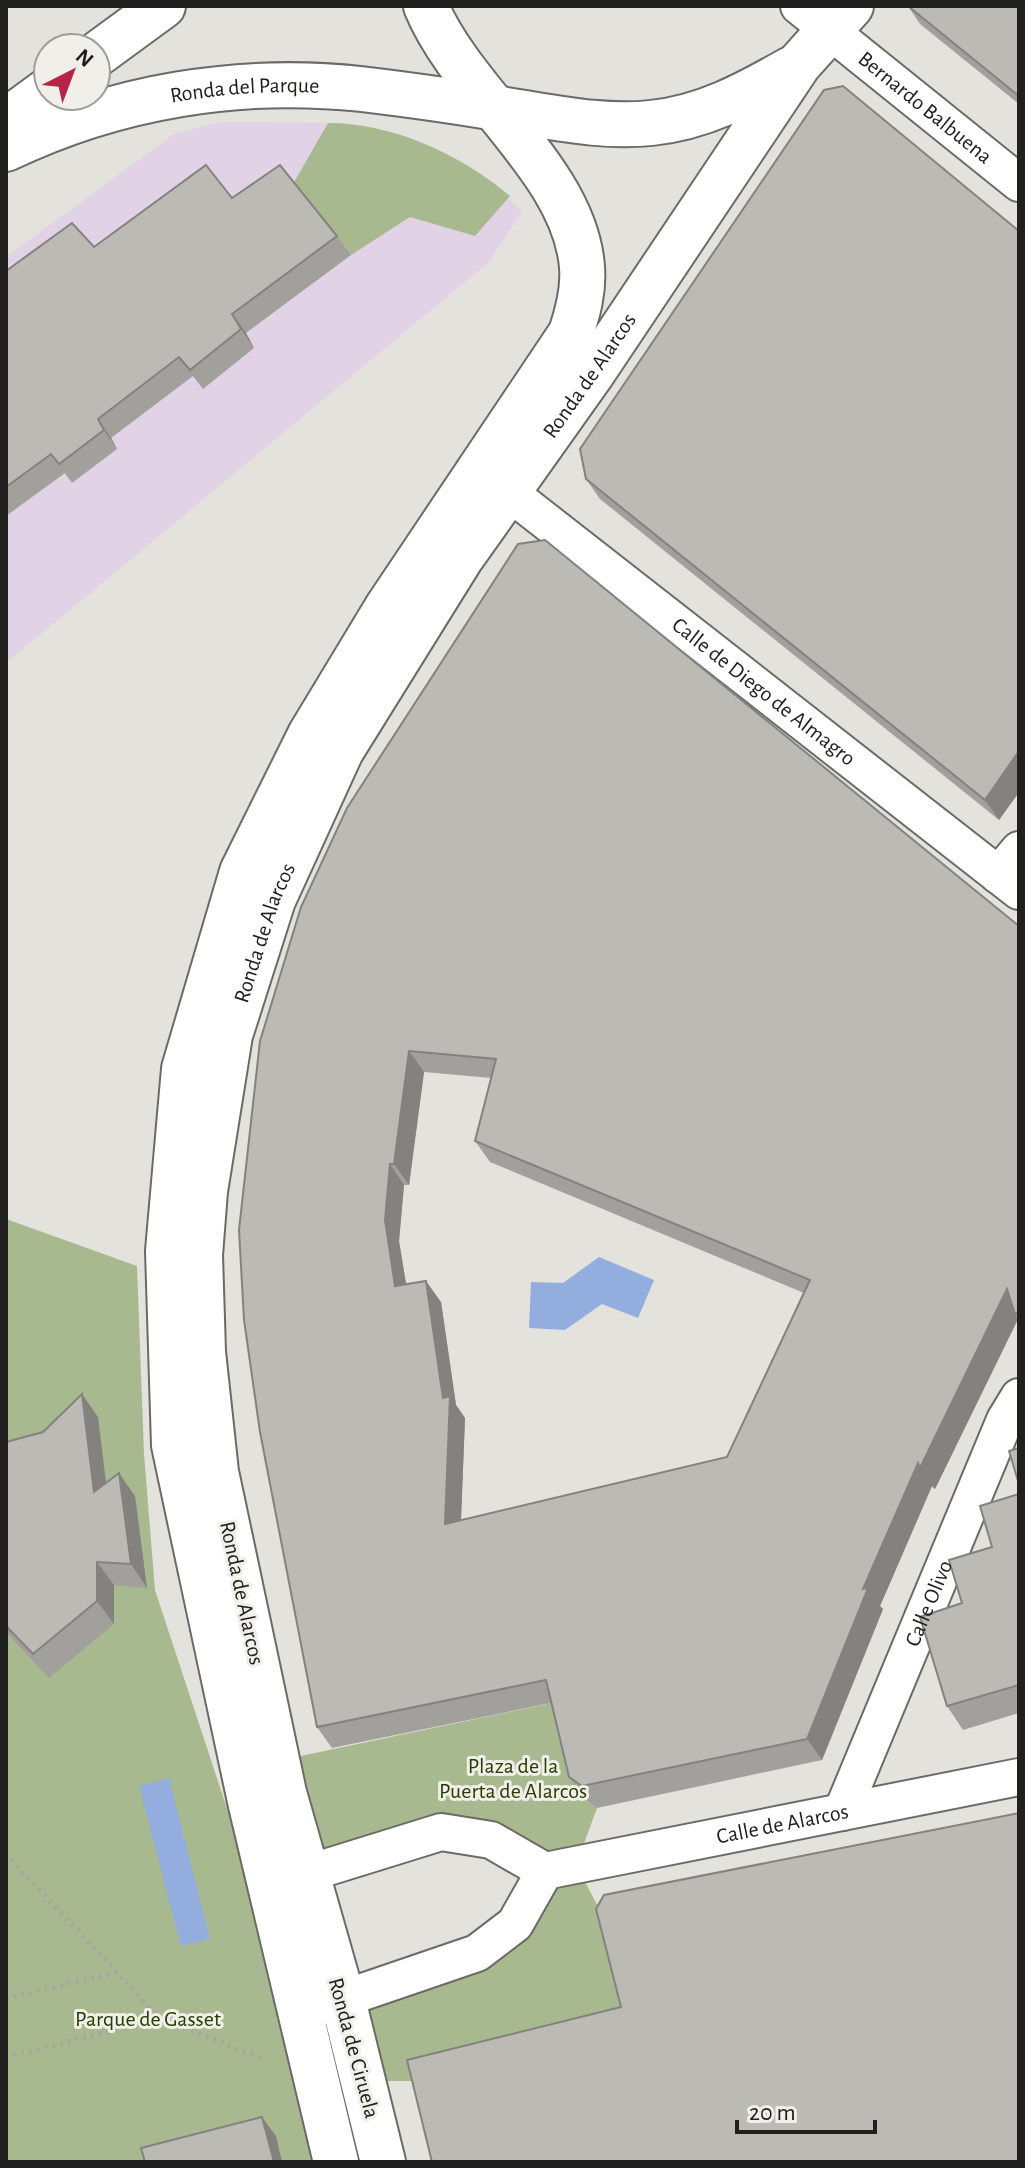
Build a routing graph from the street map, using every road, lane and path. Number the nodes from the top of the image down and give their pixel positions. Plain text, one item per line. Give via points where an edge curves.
1 (163, 6) edge
2 (426, 6) edge
3 (827, 15) edge
4 (112, 43) edge
5 (799, 64) junction
6 (32, 102) edge
7 (493, 108) junction
8 (6, 121) edge
9 (6, 149) edge
10 (1019, 183) edge
11 (494, 481) junction
12 (1012, 872) edge
13 (1019, 1397) edge
14 (1019, 1777) edge
15 (842, 1812) junction
16 (6, 1854) edge
17 (545, 1871) junction
18 (288, 1879) junction
19 (304, 1940) junction
20 (117, 1973) junction
21 (6, 1998) edge
22 (343, 2000) junction
23 (301, 2012) junction
24 (160, 2019) junction
25 (6, 2057) edge
26 (316, 2079) junction
27 (336, 2162) edge
28 (383, 2162) edge

1 - 4 highway
2 - 7 highway
3 - 5 highway
3 - 10 street, Bernardo Balbuena
5 - 7 highway, Ronda del Parque via 741,98 652,123 601,124
5 - 11 highway, Ronda de Alarcos
6 - 8 highway
7 - 9 highway, Ronda del Parque via 359,89 238,86 144,99
7 - 11 highway, Ronda de Alarcos via 561,201 582,267 571,333
11 - 12 street, Calle de Diego de Almagro
11 - 18 highway, Ronda de Alarcos via 388,606 310,735 242,872 184,1069 168,1251 174,1445
13 - 15 street, Calle Olivo
14 - 15 street, Calle de Alarcos
15 - 17 street, Calle de Alarcos
16 - 20 path
17 - 18 street via 491,1840 441,1832
17 - 22 street via 515,1924 477,1953
18 - 19 highway, Ronda de Alarcos
19 - 22 highway, Ronda de Ciruela
19 - 23 highway, Ronda de Ciruela
20 - 21 path
20 - 24 path
22 - 23 street
22 - 28 highway, Ronda de Ciruela
23 - 26 highway, Ronda de Ciruela
24 - 25 path
24 - 26 path
26 - 27 highway, Ronda de Ciruela

